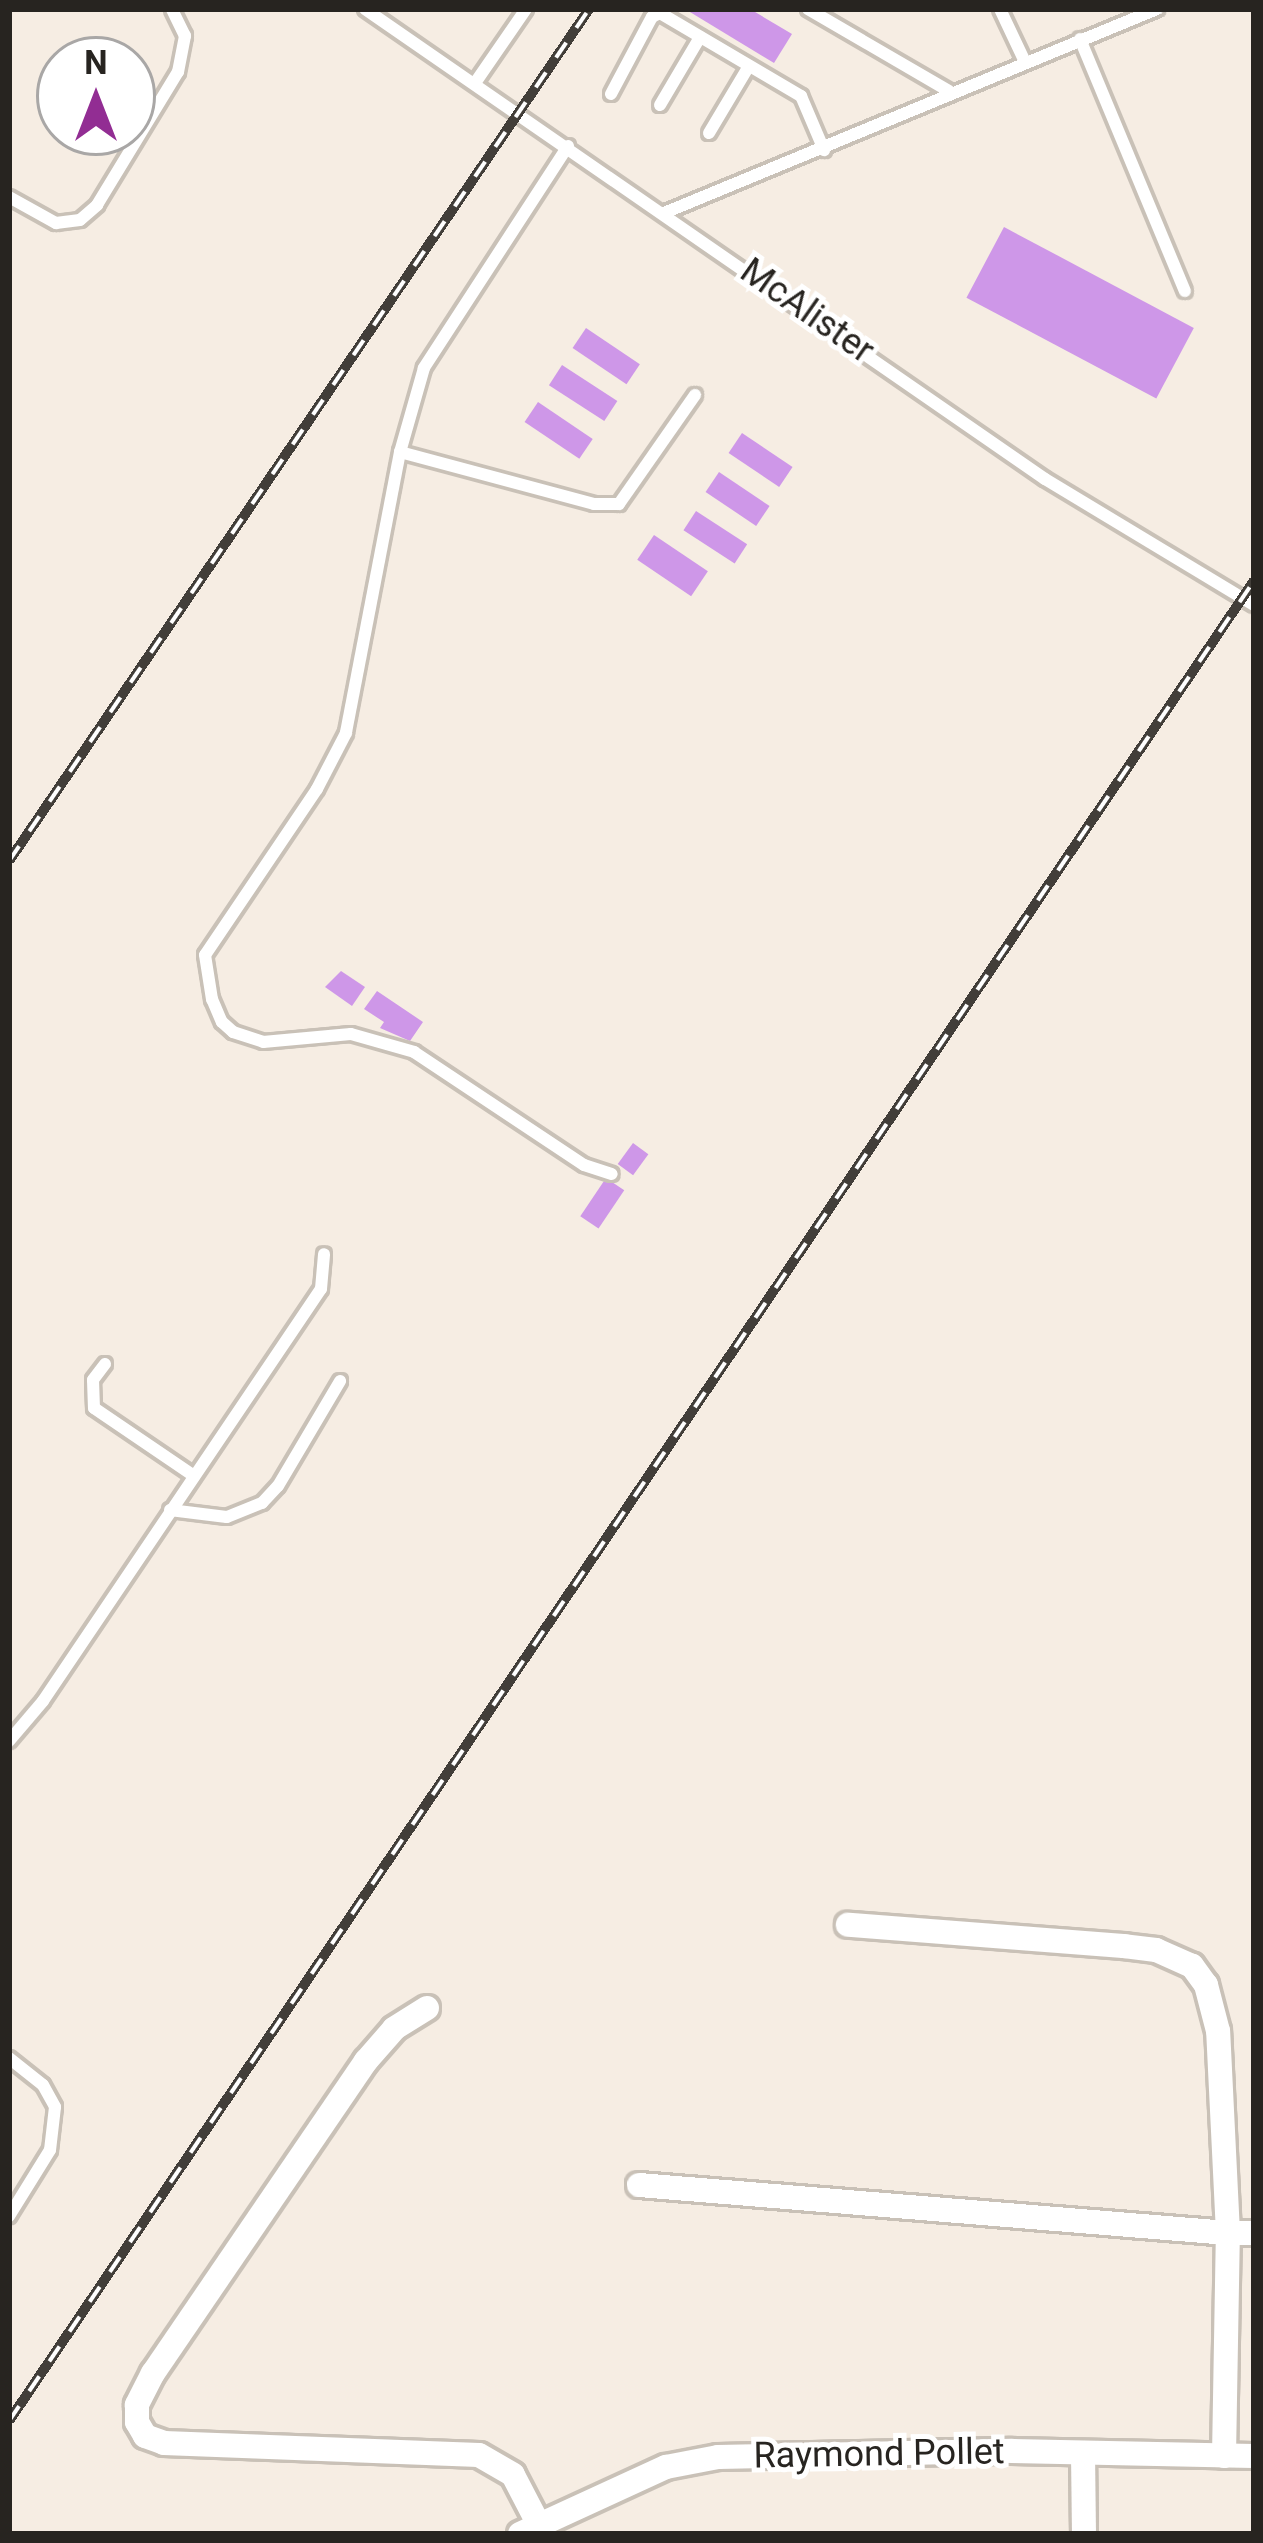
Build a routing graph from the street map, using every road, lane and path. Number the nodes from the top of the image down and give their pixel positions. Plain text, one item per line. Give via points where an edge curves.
1 (172, 9) edge
2 (365, 9) edge
3 (526, 9) edge
4 (808, 9) edge
5 (1000, 9) edge
6 (1156, 9) edge
7 (700, 37) junction
8 (1080, 39) junction
9 (1025, 62) junction
10 (749, 66) junction
11 (475, 83) junction
12 (950, 92) junction
13 (611, 94) dead end
14 (660, 105) dead end
15 (709, 133) dead end
16 (568, 146) junction
17 (824, 150) junction
18 (9, 197) edge
19 (664, 213) junction
20 (1185, 291) dead end
21 (695, 395) dead end
22 (400, 452) junction
23 (1254, 605) edge
24 (612, 1174) dead end
25 (324, 1254) dead end
26 (105, 1364) dead end
27 (340, 1381) dead end
28 (194, 1476) junction
29 (170, 1510) junction
30 (9, 1741) edge
31 (848, 1925) dead end
32 (427, 2008) dead end
33 (9, 2058) edge
34 (639, 2185) dead end
35 (9, 2216) edge
36 (1228, 2233) junction
37 (1254, 2234) edge
38 (1082, 2453) junction
39 (1224, 2456) junction
40 (1254, 2456) edge
41 (530, 2530) edge
42 (1084, 2534) edge

1 - 18 lane via 185,36 178,72 97,205 80,220 56,223
2 - 11 lane, McAlister
3 - 11 lane
4 - 12 lane
5 - 9 lane
6 - 8 lane
7 - 10 lane
7 - 13 lane via 655,14
7 - 14 lane
8 - 9 lane
8 - 20 lane
9 - 12 lane
10 - 15 lane
10 - 17 lane via 801,96
11 - 16 lane, McAlister
12 - 17 lane
16 - 19 lane, McAlister
16 - 22 lane via 434,349
17 - 19 lane
19 - 23 lane, McAlister via 1046,479
21 - 22 lane via 619,504
22 - 24 lane via 346,733 205,955 212,999 221,1022 248,1039 351,1034 427,1057 584,1165
25 - 28 lane via 321,1289
26 - 28 lane via 93,1381 94,1408
27 - 29 lane via 262,1503 227,1517
28 - 29 lane
29 - 30 lane
31 - 36 street via 1140,1948 1192,1966 1206,1984 1218,2031
32 - 41 street via 366,2061 153,2373 137,2422 145,2436 164,2443 479,2455 513,2475
33 - 35 lane via 43,2085 55,2107 50,2150
34 - 36 street
36 - 37 street
36 - 39 street
38 - 39 street, Raymond Pollet
38 - 41 street, Raymond Pollet via 718,2457 666,2467
38 - 42 street
39 - 40 street, Raymond Pollet

